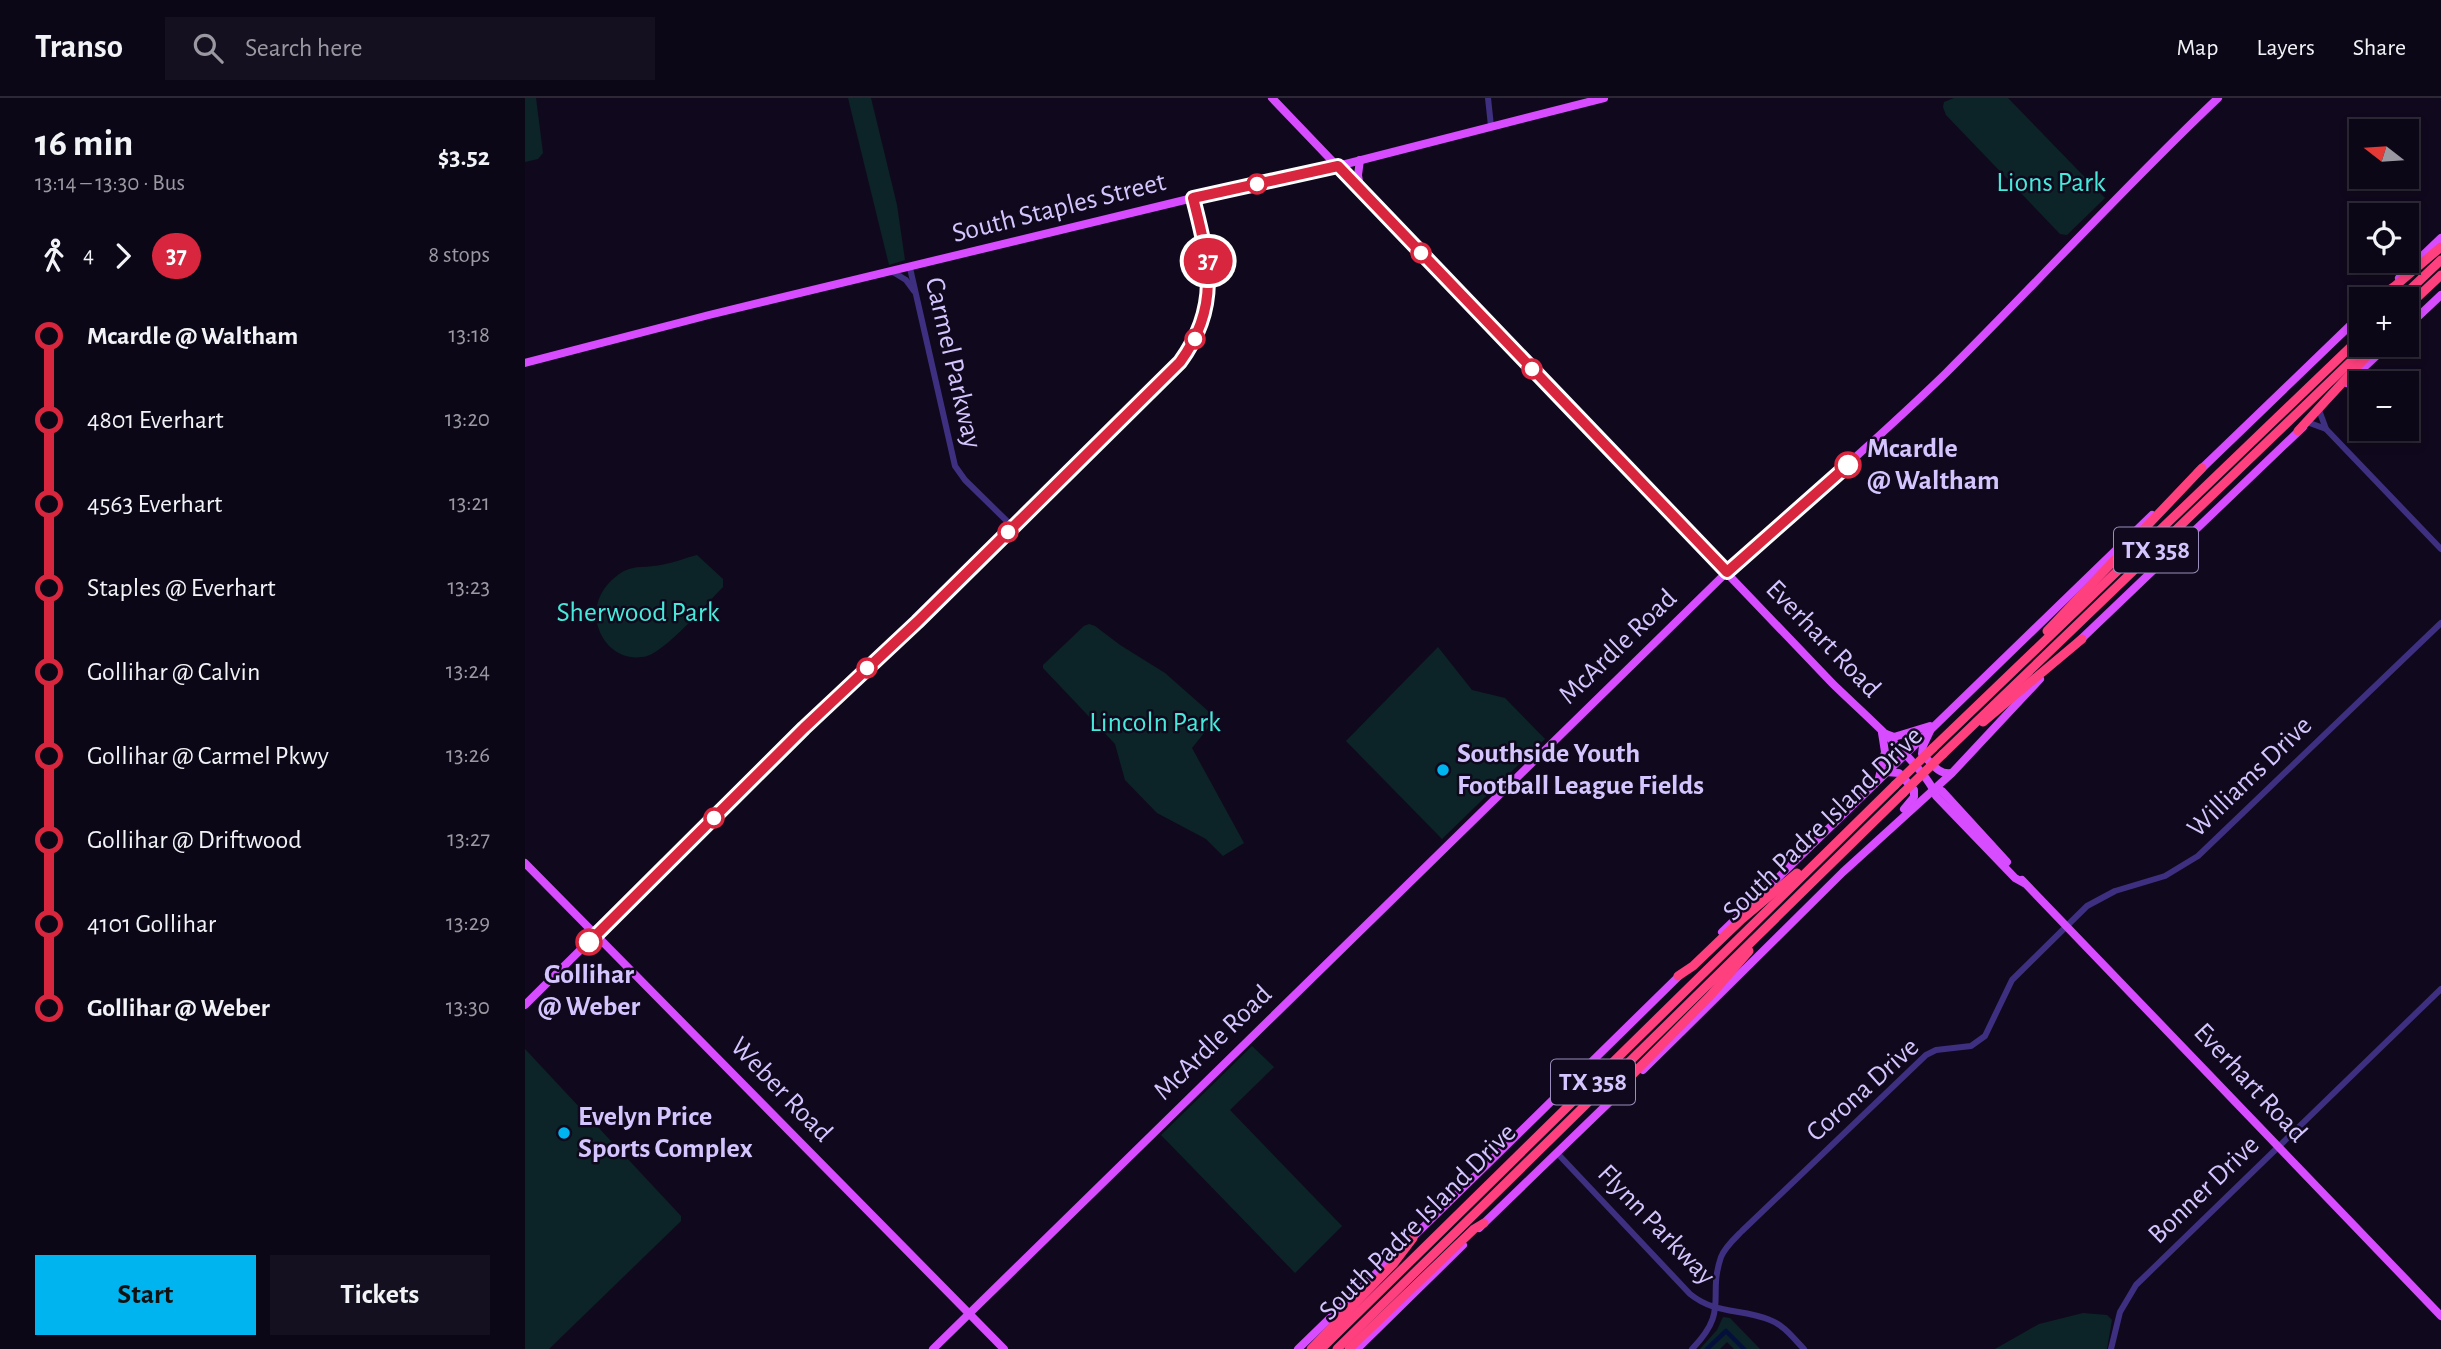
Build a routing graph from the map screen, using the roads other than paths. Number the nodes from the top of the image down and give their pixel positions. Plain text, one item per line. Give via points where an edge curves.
1 (1272, 98) edge
2 (1488, 98) edge
3 (1604, 98) edge
4 (2218, 98) edge
5 (1491, 126) junction
6 (1360, 160) junction
7 (1338, 166) junction
8 (1360, 188) junction
9 (1193, 198) junction
10 (2441, 238) edge
11 (2441, 247) edge
12 (2441, 260) edge
13 (910, 268) junction
14 (893, 272) junction
15 (2441, 275) edge
16 (2390, 287) edge
17 (2394, 287) edge
18 (2413, 287) edge
19 (915, 292) junction
20 (2441, 295) edge
21 (2419, 296) edge
22 (2419, 316) edge
23 (2349, 327) edge
24 (2349, 349) edge
25 (2355, 357) edge
26 (2366, 357) edge
27 (2375, 357) edge
28 (525, 363) edge
29 (2319, 410) junction
30 (2307, 422) junction
31 (2326, 429) junction
32 (2298, 431) junction
33 (2202, 468) junction
34 (1013, 527) junction
35 (2441, 549) edge
36 (1727, 572) junction
37 (2441, 623) edge
38 (2082, 639) junction
39 (1967, 716) junction
40 (1933, 725) junction
41 (1882, 733) junction
42 (1944, 752) junction
43 (1904, 754) junction
44 (1886, 772) junction
45 (1952, 773) junction
46 (1878, 780) junction
47 (1933, 788) junction
48 (1864, 814) junction
49 (1874, 842) junction
50 (525, 863) edge
51 (2066, 926) junction
52 (1764, 930) junction
53 (597, 934) junction
54 (1678, 976) junction
55 (2441, 989) edge
56 (525, 1005) edge
57 (1622, 1091) junction
58 (2279, 1147) junction
59 (1558, 1154) junction
60 (1485, 1223) junction
61 (1413, 1238) junction
62 (1716, 1309) junction
63 (969, 1313) junction
64 (2441, 1316) edge
65 (933, 1349) edge
66 (1004, 1349) edge
67 (1298, 1349) edge
68 (1311, 1349) edge
69 (1321, 1349) edge
70 (1337, 1349) edge
71 (1349, 1349) edge
72 (1357, 1349) edge
73 (1692, 1349) edge
74 (1804, 1349) edge
75 (2112, 1349) edge

1 - 7 main road, Everhart Road
2 - 5 street
3 - 5 main road, South Staples Street
4 - 36 main road, McArdle Road via 1945,373
5 - 6 main road, South Staples Street
6 - 7 main road, South Staples Street
6 - 8 main road
7 - 8 main road, Everhart Road
7 - 9 main road, South Staples Street
8 - 36 main road, Everhart Road
9 - 13 main road, South Staples Street
9 - 34 main road via 1210,284 1195,340 1167,376
10 - 16 main road
11 - 17 highway
12 - 18 highway
13 - 14 main road, South Staples Street
13 - 19 street, Carmel Parkway
14 - 19 street
14 - 28 main road, South Staples Street
15 - 21 highway
19 - 34 street, Carmel Parkway via 955,466
20 - 22 main road
23 - 33 main road
24 - 39 highway, South Padre Island Drive / TX 358
25 - 42 highway, South Padre Island Drive / TX 358
26 - 32 highway
27 - 29 main road
29 - 30 main road
29 - 31 street
30 - 31 street
30 - 32 main road
31 - 35 street
32 - 38 main road
33 - 39 highway
33 - 40 main road
34 - 53 main road
36 - 41 main road, Everhart Road
36 - 63 main road, McArdle Road
37 - 51 street, Williams Drive via 2198,856 2165,876 2096,900
38 - 42 highway
38 - 45 main road
39 - 48 highway, South Padre Island Drive / TX 358, bridge
40 - 41 main road via 1894,737
40 - 43 main road
40 - 45 main road via 1922,754 1941,773
41 - 43 main road, Everhart Road
41 - 46 main road via 1885,752
42 - 52 highway, South Padre Island Drive / TX 358, bridge
43 - 44 main road
43 - 47 main road, Everhart Road
44 - 46 main road
44 - 49 main road via 1899,773 1915,794
45 - 47 main road
46 - 54 main road
47 - 49 main road
47 - 51 main road, Everhart Road via 1942,791
48 - 54 highway via 1846,825
48 - 69 highway, South Padre Island Drive / TX 358
49 - 57 main road
50 - 53 main road, Weber Road
51 - 58 main road, Everhart Road
51 - 62 street, Corona Drive via 2008,986 1985,1036 1971,1046 1926,1055 1728,1245 1719,1267
52 - 57 highway via 1737,966 1626,1081
52 - 70 highway, South Padre Island Drive / TX 358
53 - 56 main road
53 - 63 main road, Weber Road
54 - 61 main road
55 - 58 street, Bonner Drive
57 - 59 main road
58 - 64 main road, Everhart Road
58 - 75 street, Bonner Drive via 2136,1285 2120,1312
59 - 60 main road
59 - 62 street, Flynn Parkway via 1689,1294
60 - 71 highway via 1474,1228
60 - 72 main road
61 - 67 main road
61 - 68 highway
62 - 73 street via 1707,1334
62 - 74 street, Flynn Parkway via 1771,1320
63 - 65 main road, McArdle Road
63 - 66 main road, Weber Road

